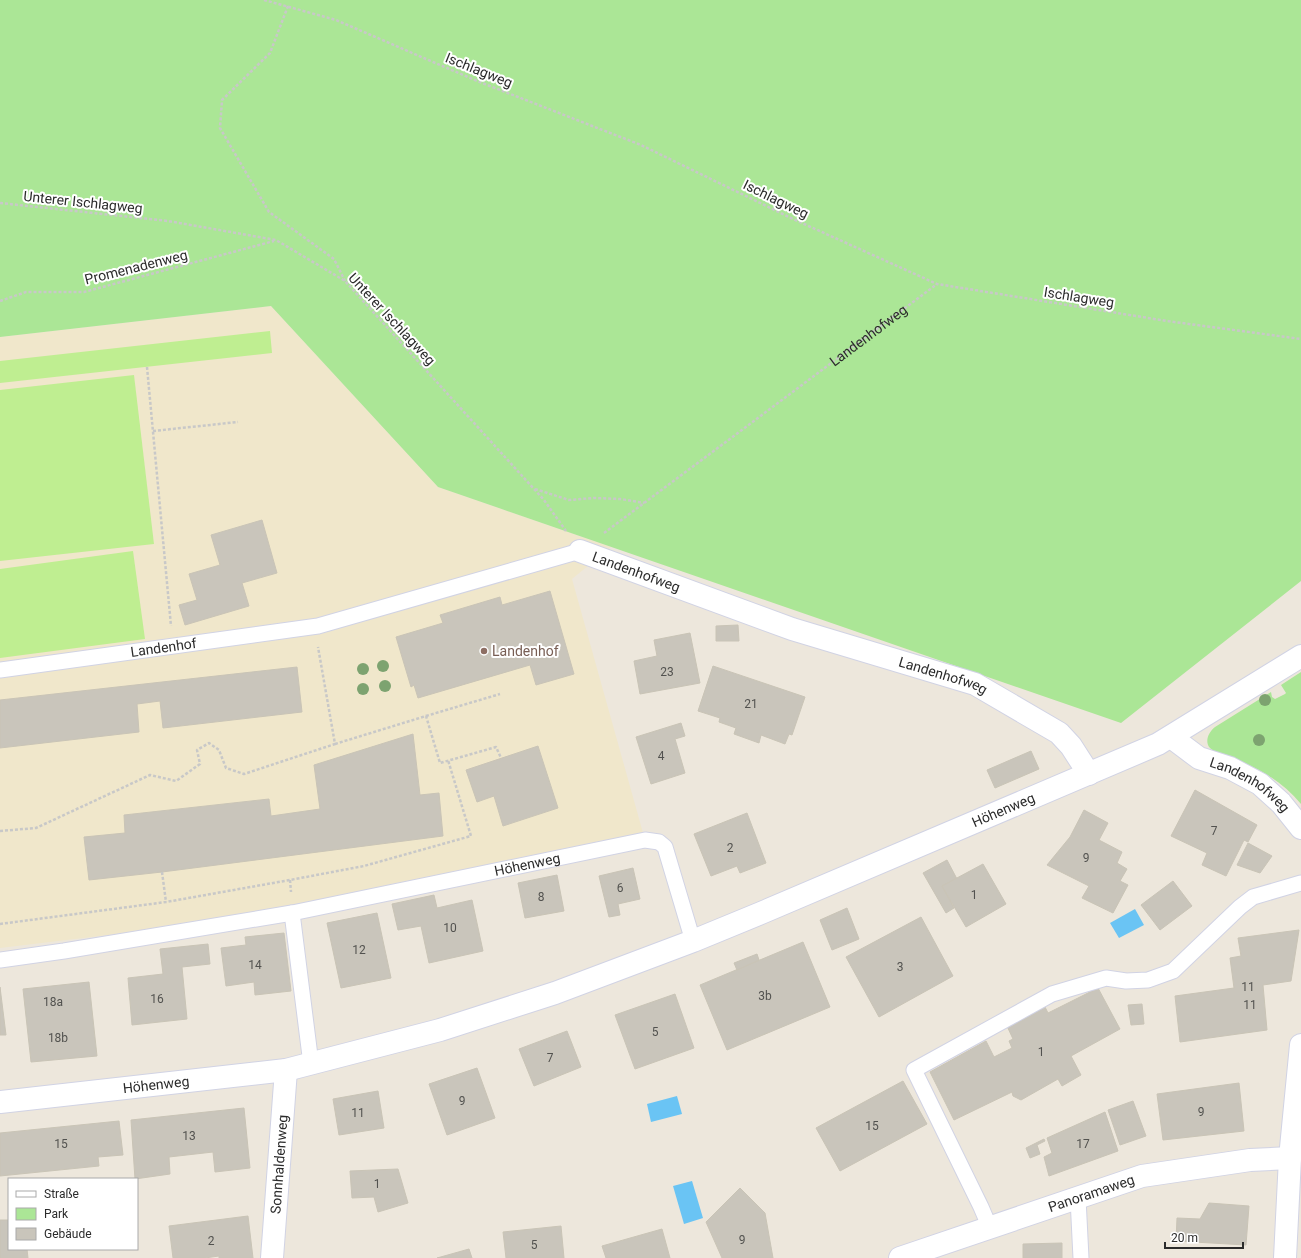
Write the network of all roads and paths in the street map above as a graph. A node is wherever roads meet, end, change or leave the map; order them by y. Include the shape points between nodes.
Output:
1 (264, 0) edge
2 (288, 6) junction
3 (0, 203) edge
4 (276, 240) junction
5 (345, 281) junction
6 (937, 284) junction
7 (0, 301) edge
8 (1301, 339) edge
9 (147, 367) dead end
10 (238, 422) dead end
11 (152, 431) junction
12 (534, 489) junction
13 (644, 503) junction
14 (580, 551) junction
15 (314, 626) junction
16 (173, 646) junction
17 (1301, 656) edge
18 (0, 670) edge
19 (500, 694) dead end
20 (426, 716) junction
21 (1171, 737) junction
22 (335, 744) junction
23 (501, 758) dead end
24 (448, 760) junction
25 (1089, 774) junction
26 (1301, 828) edge
27 (0, 831) edge
28 (162, 872) dead end
29 (1301, 883) edge
30 (166, 902) junction
31 (292, 913) junction
32 (0, 924) edge
33 (693, 941) junction
34 (0, 960) edge
35 (1300, 1055) edge
36 (311, 1064) junction
37 (286, 1070) junction
38 (0, 1102) edge
39 (1290, 1158) junction
40 (1078, 1198) junction
41 (990, 1228) junction
42 (272, 1258) edge
43 (900, 1258) edge
44 (1081, 1258) edge
45 (1285, 1258) edge

1 - 2 path, Ischlagweg
2 - 5 path via 270,53 222,100 220,128 269,212 334,259
2 - 6 path, Ischlagweg via 336,20 476,81 641,145 793,219
3 - 4 path, Unterer Ischlagweg via 168,221
4 - 5 path, Unterer Ischlagweg
4 - 7 path, Promenadenweg via 84,292 26,292
5 - 12 path, Unterer Ischlagweg
6 - 8 path, Ischlagweg via 1167,321
6 - 13 path, Landenhofweg
9 - 11 path
10 - 11 path
11 - 16 path
12 - 13 path via 569,500 621,499
12 - 14 path, Unterer Ischlagweg
13 - 14 path, Landenhofweg
14 - 15 lane, Landenhof
14 - 25 street, Landenhofweg via 792,629 976,684 1059,733 1071,746
15 - 16 lane, Landenhof
15 - 22 path
16 - 18 lane, Landenhof
17 - 21 street, Höhenweg
19 - 20 path
20 - 22 path
20 - 24 path via 440,763
21 - 25 street, Höhenweg
21 - 26 street, Landenhofweg via 1199,758 1230,768 1260,784 1281,803
22 - 27 path via 244,774 226,768 219,750 209,743 197,750 200,764 176,781 150,775 36,828
23 - 24 path via 496,747
24 - 30 path via 471,836 364,866
25 - 33 street, Höhenweg
28 - 30 path
29 - 41 lane via 1253,897 1240,906 1173,971 1148,980 1126,981 1106,978 1052,994 914,1070
30 - 32 path
31 - 33 lane, Höhenweg via 645,840 659,842 665,847
31 - 34 lane, Höhenweg
31 - 36 lane
33 - 36 street, Höhenweg via 555,993 455,1026
35 - 39 street
36 - 37 street, Höhenweg
37 - 38 street, Höhenweg
37 - 42 street, Sonnhaldenweg
39 - 40 street, Panoramaweg via 1250,1160 1142,1176
39 - 45 street
40 - 41 street, Panoramaweg
40 - 44 lane
41 - 43 street, Panoramaweg

